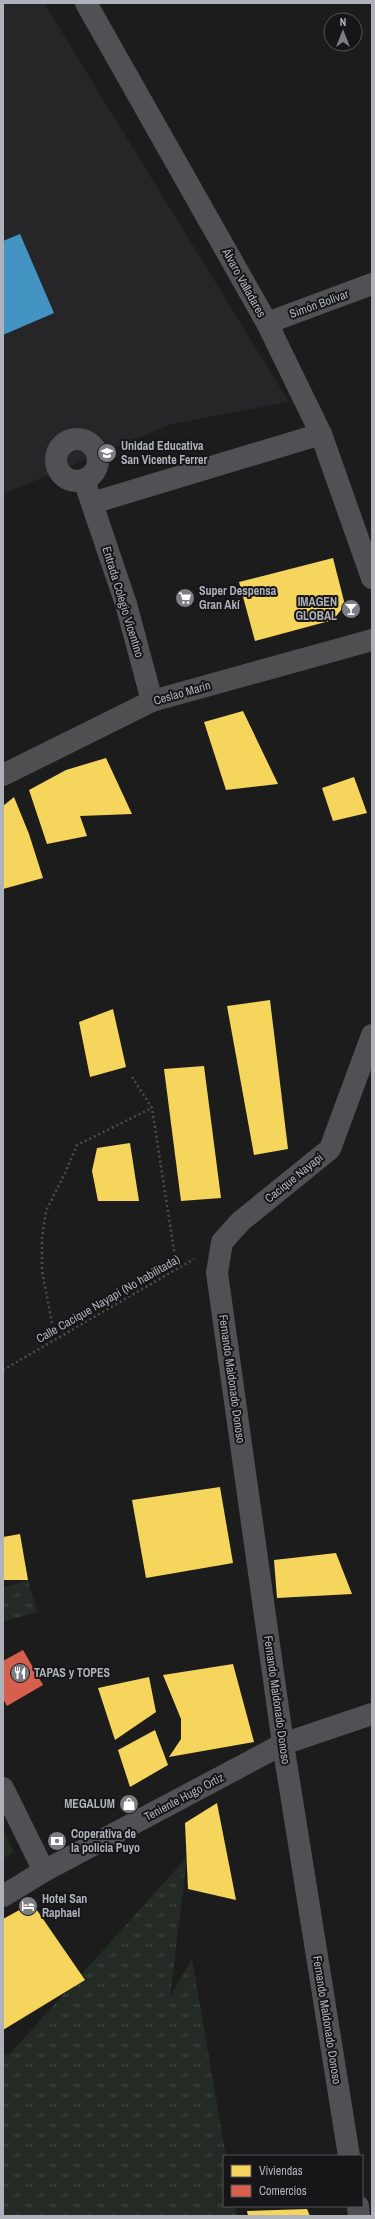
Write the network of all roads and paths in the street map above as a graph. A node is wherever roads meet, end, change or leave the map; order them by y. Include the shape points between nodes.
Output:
1 (86, 3) edge
2 (372, 284) edge
3 (267, 323) junction
4 (321, 434) junction
5 (84, 480) dead end
6 (92, 503) junction
7 (372, 578) edge
8 (372, 640) edge
9 (152, 701) junction
10 (3, 775) edge
11 (372, 1035) edge
12 (132, 1077) dead end
13 (152, 1108) junction
14 (222, 1242) junction
15 (175, 1257) dead end
16 (53, 1328) dead end
17 (3, 1370) edge
18 (372, 1714) edge
19 (283, 1744) junction
20 (3, 1788) edge
21 (44, 1871) junction
22 (3, 1896) edge
23 (350, 2155) edge

1 - 3 street, Álvaro Valladares
2 - 3 street, Simón Bolívar
3 - 4 street, Álvaro Valladares
4 - 6 street
4 - 7 street, Álvaro Valladares
5 - 6 street, Entrada Colegio Vicentino
6 - 9 street, Entrada Colegio Vicentino via 126,604
8 - 9 main road, Ceslao Marín
9 - 10 main road, Ceslao Marín
11 - 14 street, Cacique Nayapi via 330,1149 241,1220
12 - 13 path
13 - 15 path
13 - 16 path via 77,1145 46,1211 42,1238 42,1271
14 - 17 path, Calle Cacique Nayapi (No habilitada)
14 - 19 street, Fernando Maldonado Donoso via 217,1273
18 - 19 street, Teniente Hugo Ortiz
19 - 21 street, Teniente Hugo Ortiz
19 - 23 street, Fernando Maldonado Donoso
20 - 21 street
21 - 22 street, Teniente Hugo Ortiz

